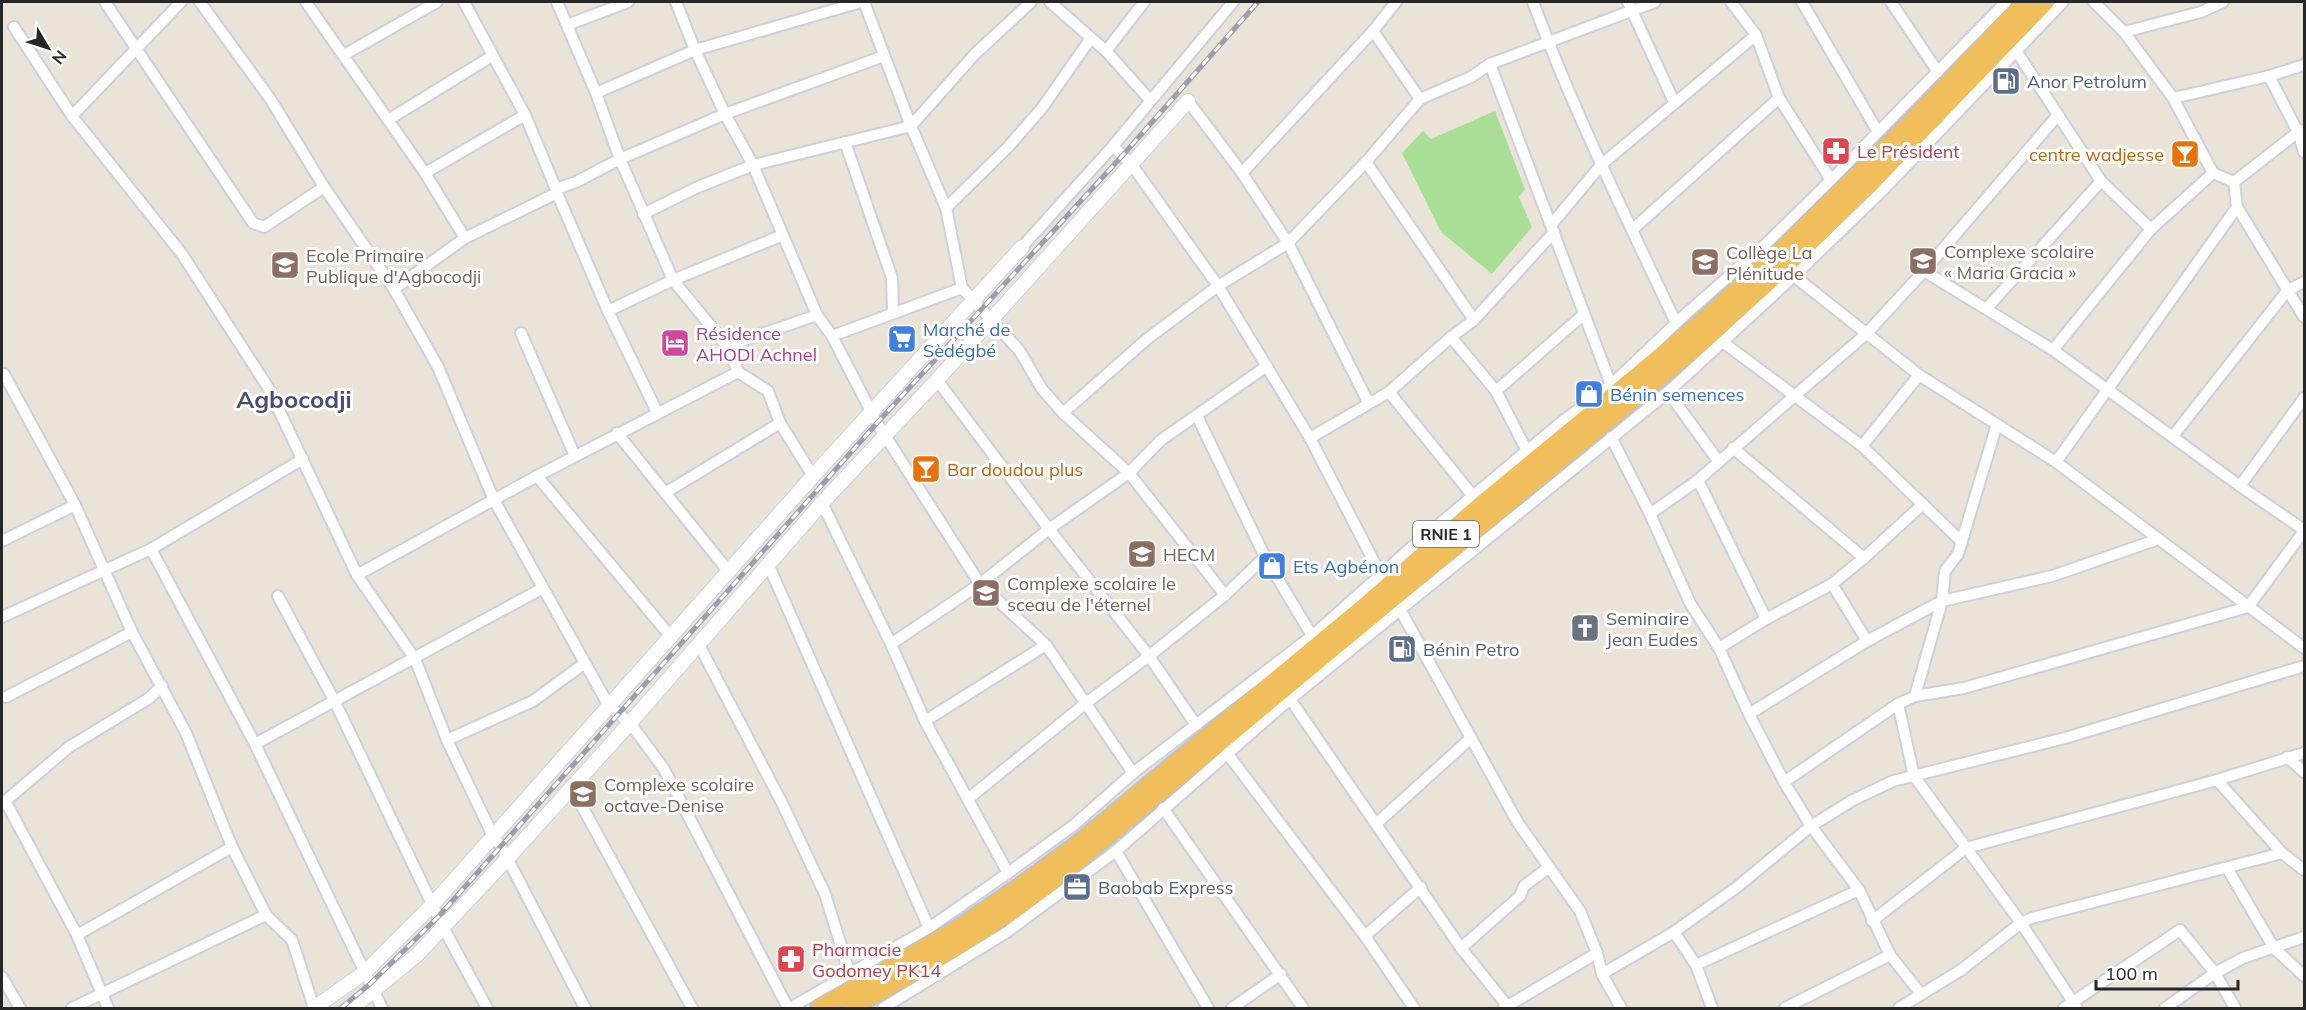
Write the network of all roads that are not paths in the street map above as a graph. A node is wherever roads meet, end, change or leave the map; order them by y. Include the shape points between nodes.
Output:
1 (105, 2) edge
2 (181, 2) edge
3 (200, 2) edge
4 (306, 2) edge
5 (437, 2) edge
6 (464, 2) edge
7 (557, 2) edge
8 (628, 2) edge
9 (676, 2) edge
10 (863, 2) edge
11 (1031, 2) edge
12 (1050, 2) edge
13 (1144, 2) edge
14 (1233, 2) edge
15 (1396, 2) edge
16 (1533, 2) edge
17 (1655, 2) edge
18 (1731, 2) edge
19 (1802, 2) edge
20 (1892, 2) edge
21 (2006, 2) edge
22 (2025, 2) edge
23 (2046, 2) edge
24 (2063, 2) edge
25 (2094, 2) edge
26 (2223, 2) edge
27 (1630, 6) edge
28 (567, 25) junction
29 (14, 27) dead end
30 (1373, 31) junction
31 (2124, 33) junction
32 (1756, 35) junction
33 (1091, 39) junction
34 (1548, 41) junction
35 (136, 49) junction
36 (694, 50) junction
37 (1106, 51) junction
38 (2018, 52) junction
39 (345, 56) junction
40 (492, 56) junction
41 (884, 56) junction
42 (1490, 64) junction
43 (2304, 65) edge
44 (1938, 72) junction
45 (2269, 76) junction
46 (596, 93) junction
47 (1779, 98) junction
48 (2173, 98) junction
49 (1420, 99) junction
50 (1150, 100) junction
51 (1188, 101) joint
52 (1674, 102) junction
53 (725, 114) junction
54 (525, 115) junction
55 (2058, 115) junction
56 (72, 116) junction
57 (388, 120) junction
58 (911, 126) junction
59 (2301, 131) edge
60 (1878, 132) junction
61 (845, 142) junction
62 (1113, 146) junction
63 (2304, 152) edge
64 (620, 159) junction
65 (1366, 162) junction
66 (753, 165) junction
67 (1132, 165) junction
68 (1601, 165) junction
69 (425, 173) junction
70 (1242, 173) junction
71 (2213, 173) junction
72 (1832, 180) junction
73 (2101, 181) junction
74 (2234, 182) junction
75 (324, 187) junction
76 (556, 191) junction
77 (2237, 207) junction
78 (946, 208) junction
79 (643, 214) junction
80 (1552, 229) junction
81 (2151, 229) junction
82 (1632, 230) junction
83 (783, 235) junction
84 (465, 238) junction
85 (1288, 243) junction
86 (1022, 247) joint
87 (1924, 271) junction
88 (1794, 276) junction
89 (673, 280) junction
90 (2304, 282) edge
91 (1218, 286) junction
92 (962, 288) junction
93 (394, 289) junction
94 (2287, 291) junction
95 (974, 300) junction
96 (1988, 309) junction
97 (608, 311) junction
98 (893, 311) junction
99 (1584, 314) junction
100 (817, 315) junction
101 (2304, 317) edge
102 (991, 320) junction
103 (1474, 320) junction
104 (1676, 323) junction
105 (522, 333) dead end
106 (1866, 334) junction
107 (832, 336) junction
108 (1451, 337) junction
109 (1724, 343) junction
110 (727, 346) junction
111 (2053, 350) junction
112 (1267, 366) junction
113 (738, 372) junction
114 (4, 374) dead end
115 (1919, 375) junction
116 (937, 380) junction
117 (1611, 385) junction
118 (2106, 390) junction
119 (1496, 391) junction
120 (1389, 392) junction
121 (1668, 392) junction
122 (1795, 397) junction
123 (2304, 398) edge
124 (1368, 402) junction
125 (657, 412) junction
126 (871, 412) junction
127 (1063, 413) junction
128 (1197, 416) junction
129 (780, 423) junction
130 (1997, 424) junction
131 (617, 434) junction
132 (886, 436) junction
133 (2173, 436) junction
134 (1611, 437) junction
135 (1310, 438) junction
136 (1862, 446) junction
137 (1733, 448) junction
138 (1527, 451) junction
139 (574, 456) junction
140 (303, 459) junction
141 (1719, 462) junction
142 (2056, 462) junction
143 (1129, 473) junction
144 (537, 476) junction
145 (813, 476) junction
146 (1698, 480) junction
147 (2240, 486) junction
148 (665, 493) junction
149 (1473, 496) junction
150 (494, 500) junction
151 (822, 503) junction
152 (1923, 504) junction
153 (75, 505) junction
154 (1650, 514) junction
155 (1049, 529) junction
156 (2304, 530) edge
157 (2159, 539) junction
158 (2, 541) edge
159 (1962, 542) junction
160 (151, 549) junction
161 (1265, 557) junction
162 (1864, 558) junction
163 (768, 564) junction
164 (104, 570) junction
165 (729, 572) junction
166 (357, 575) junction
167 (980, 584) junction
168 (1832, 584) junction
169 (543, 588) junction
170 (1390, 592) junction
171 (1225, 595) junction
172 (278, 596) dead end
173 (1942, 601) junction
174 (2248, 607) junction
175 (2, 616) edge
176 (1766, 619) junction
177 (132, 632) junction
178 (1312, 636) junction
179 (671, 637) junction
180 (1867, 641) junction
181 (698, 644) junction
182 (891, 644) junction
183 (1046, 645) junction
184 (1719, 648) junction
185 (2304, 648) edge
186 (1149, 656) junction
187 (415, 659) junction
188 (585, 663) junction
189 (2304, 666) edge
190 (162, 686) junction
191 (1915, 696) junction
192 (6, 698) dead end
193 (1290, 699) junction
194 (335, 702) junction
195 (1086, 703) junction
196 (1898, 704) junction
197 (609, 706) junction
198 (1749, 714) junction
199 (925, 721) junction
200 (630, 723) junction
201 (1196, 725) junction
202 (1471, 738) junction
203 (447, 740) junction
204 (255, 744) junction
205 (1227, 753) junction
206 (2304, 753) edge
207 (2287, 758) junction
208 (2304, 772) edge
209 (1133, 773) junction
210 (1914, 776) junction
211 (2217, 780) junction
212 (1784, 782) junction
213 (571, 786) junction
214 (968, 799) junction
215 (4, 804) edge
216 (1163, 808) junction
217 (2, 818) edge
218 (1376, 824) junction
219 (1811, 826) junction
220 (493, 836) junction
221 (232, 847) junction
222 (1966, 848) junction
223 (1116, 851) junction
224 (2282, 853) junction
225 (508, 858) junction
226 (1548, 868) junction
227 (2227, 868) junction
228 (2304, 870) edge
229 (1008, 873) junction
230 (1421, 886) junction
231 (1859, 890) junction
232 (433, 904) junction
233 (267, 915) junction
234 (1872, 921) junction
235 (2021, 923) junction
236 (443, 927) junction
237 (929, 928) junction
238 (1674, 932) junction
239 (77, 935) junction
240 (1365, 936) junction
241 (2304, 937) edge
242 (1461, 948) junction
243 (2274, 948) junction
244 (1597, 953) junction
245 (1890, 955) junction
246 (1696, 965) junction
247 (365, 972) junction
248 (2215, 973) junction
249 (1281, 974) junction
250 (1602, 974) junction
251 (850, 975) junction
252 (2304, 976) edge
253 (2, 977) edge
254 (373, 992) junction
255 (103, 993) junction
256 (1921, 994) junction
257 (1507, 1007) edge
258 (2072, 1007) edge
259 (20, 1008) edge
260 (72, 1008) edge
261 (108, 1008) edge
262 (314, 1008) edge
263 (352, 1008) edge
264 (382, 1008) edge
265 (487, 1008) edge
266 (585, 1008) edge
267 (692, 1008) edge
268 (789, 1008) edge
269 (819, 1008) edge
270 (850, 1008) edge
271 (883, 1008) edge
272 (1208, 1008) edge
273 (1232, 1008) edge
274 (1303, 1008) edge
275 (1414, 1008) edge
276 (1621, 1008) edge
277 (1712, 1008) edge
278 (1785, 1008) edge
279 (1899, 1008) edge
280 (2165, 1008) edge
281 (2235, 1008) edge

1 - 35 street
2 - 35 street
3 - 75 street via 271,100
4 - 39 street
5 - 39 street
6 - 40 street
7 - 28 street
8 - 28 street
9 - 36 street
10 - 36 street
10 - 41 street
11 - 58 street via 975,54
12 - 33 street
13 - 37 street
14 - 50 street
15 - 30 street
16 - 34 street
17 - 27 street
18 - 32 street
19 - 60 street
20 - 44 street
21 - 44 street
22 - 170 highway, RNIE 1 via 1777,254 1698,325 1479,506
23 - 170 highway, RNIE 1 via 1786,266 1648,388
24 - 38 street
25 - 31 street
26 - 31 street
27 - 34 street
27 - 52 street
28 - 46 street
29 - 56 street
30 - 49 street
30 - 70 street
31 - 48 street
32 - 47 street
32 - 52 street
33 - 37 street
33 - 78 street via 1042,108
34 - 42 street
34 - 68 street
35 - 56 street
35 - 75 street via 253,223 264,228
36 - 46 street
36 - 53 street
37 - 50 street
38 - 55 street
38 - 88 street
39 - 57 street
40 - 54 street
40 - 57 street
41 - 53 street
41 - 58 street
42 - 49 street via 1471,77
42 - 80 street
43 - 45 street
44 - 60 street
45 - 48 street
45 - 59 street
46 - 64 street
47 - 72 street
47 - 82 street
48 - 71 street
49 - 65 street
50 - 62 street
51 - 67 main road
51 - 70 street
52 - 68 street
53 - 64 street
53 - 66 street
54 - 69 street
54 - 76 street
55 - 73 street
55 - 87 street
56 - 140 street via 182,254 220,310 269,389
57 - 69 street
58 - 61 street
58 - 78 street
59 - 63 street
59 - 74 street
60 - 72 street
61 - 66 street
61 - 98 street via 892,278
62 - 67 street
62 - 86 street
64 - 76 street
64 - 79 street
65 - 85 street
65 - 103 street
66 - 79 street
66 - 83 street
67 - 91 street
67 - 102 main road
68 - 80 street
68 - 82 street
69 - 84 street
70 - 85 street
71 - 74 street
71 - 81 street
72 - 104 street
73 - 81 street
73 - 96 street
74 - 77 street
75 - 93 street
76 - 84 street
76 - 97 street
77 - 94 street
77 - 118 street
78 - 92 street
79 - 89 street
80 - 99 street
80 - 103 street
81 - 111 street
82 - 104 street
83 - 89 street
83 - 100 street
84 - 93 street
85 - 91 street
85 - 124 street
86 - 95 main road
87 - 96 street
87 - 106 street
88 - 106 street
88 - 109 street
89 - 97 street
89 - 110 street
90 - 94 street
91 - 112 street
91 - 127 street via 1147,339
92 - 95 street
92 - 98 street
93 - 150 street via 438,367
94 - 101 street
94 - 133 street
95 - 102 street
95 - 126 main road
96 - 111 street
97 - 125 street
98 - 107 street
99 - 117 street
99 - 119 street
100 - 107 street
100 - 110 street
102 - 116 main road
102 - 127 street via 1019,350 1042,389
103 - 108 street
104 - 117 street
105 - 139 street
106 - 115 street
106 - 122 street
107 - 126 street
108 - 119 street
108 - 120 street
109 - 121 street
109 - 122 street
110 - 113 street
111 - 118 street
112 - 128 street
112 - 135 street
113 - 125 street
113 - 129 street via 768,391
114 - 153 street
115 - 130 street
115 - 136 street
116 - 132 main road
116 - 155 street
117 - 138 street
118 - 133 street
118 - 142 street
119 - 138 street
120 - 124 street
120 - 149 street
121 - 134 street
121 - 141 street
122 - 136 street
122 - 137 street
123 - 147 street
124 - 135 street
125 - 131 street
126 - 132 street
126 - 145 main road
127 - 143 street
128 - 143 street via 1161,440
128 - 161 street
129 - 145 street
129 - 148 street
130 - 142 street
130 - 159 street
131 - 139 street
131 - 148 street
132 - 151 main road
132 - 167 street
133 - 147 street
134 - 154 street
134 - 170 street
135 - 170 street
136 - 152 street
137 - 141 street
137 - 162 street
138 - 149 street
139 - 144 street
140 - 160 street
140 - 166 street
141 - 146 street
142 - 157 street
143 - 155 street
143 - 171 street
144 - 150 street
144 - 179 street
145 - 165 main road
146 - 154 street
146 - 176 street
147 - 156 street
148 - 165 street
149 - 170 street
150 - 166 street
150 - 169 street
151 - 163 main road
151 - 182 street
152 - 159 street
152 - 162 street
153 - 158 street
153 - 164 street
154 - 184 street via 1690,603
155 - 167 street
155 - 186 street
156 - 174 street
157 - 173 street via 2052,576
157 - 174 street
159 - 173 street via 1945,571
160 - 164 street
160 - 204 street
161 - 171 street
161 - 178 street
162 - 168 street
163 - 181 main road
163 - 237 street
164 - 175 street
164 - 177 street
165 - 179 main road
166 - 187 street
167 - 182 street
167 - 183 street
168 - 176 street
168 - 180 street
169 - 187 street
169 - 188 street
170 - 178 street
170 - 193 street
170 - 202 street
170 - 269 highway, RNIE 1 via 1019,888 957,929
170 - 270 highway, RNIE 1 via 1105,839 1028,900 954,949
171 - 186 street
172 - 194 street
173 - 180 street
173 - 191 street
174 - 185 street
174 - 191 street via 1964,688
176 - 184 street
177 - 190 street
177 - 192 street
178 - 201 street
179 - 197 main road
180 - 198 street
181 - 200 main road
181 - 251 street via 782,802 825,894
182 - 199 street
183 - 195 street
183 - 199 street
184 - 198 street
186 - 195 street
186 - 201 street
187 - 194 street
187 - 203 street
188 - 197 street
188 - 203 street via 533,701
189 - 210 street via 2065,738
190 - 215 street via 148,699 69,747
190 - 221 street via 186,733
191 - 196 street
193 - 205 street
193 - 218 street
194 - 204 street
194 - 232 street
195 - 209 street
195 - 214 street
196 - 210 street
196 - 212 street
197 - 200 street
197 - 220 main road
198 - 212 street
199 - 214 street
200 - 213 main road
200 - 268 street via 675,788
201 - 209 street
202 - 218 street
202 - 226 street
203 - 220 street
204 - 247 street
205 - 216 street
205 - 240 street
206 - 207 street
207 - 208 street
207 - 211 street
209 - 229 street via 1074,825
210 - 219 street via 1872,790
210 - 222 street
211 - 222 street
211 - 224 street
212 - 219 street
213 - 225 main road
213 - 267 street
214 - 229 street
215 - 217 street
215 - 239 street
216 - 223 street
216 - 249 street
218 - 230 street
219 - 231 street
219 - 238 street
220 - 225 street
220 - 232 main road
221 - 233 street
221 - 239 street
222 - 234 street
222 - 235 street
223 - 271 street via 1007,932
223 - 272 street
224 - 227 street
224 - 228 street
225 - 236 main road
225 - 266 street
226 - 242 street
226 - 244 street via 1580,911
227 - 235 street via 2056,910
227 - 243 street
229 - 237 street
230 - 240 street
230 - 242 street
231 - 234 street
231 - 246 street
232 - 236 street
232 - 247 main road
233 - 255 street
233 - 262 street via 292,940
234 - 245 street
235 - 256 street via 1961,970
235 - 258 street
236 - 254 main road
236 - 265 street
237 - 251 street
238 - 246 street
238 - 250 street
239 - 255 street
240 - 275 street
241 - 243 street
242 - 257 street
243 - 248 street
243 - 252 street
244 - 250 street
244 - 257 street
245 - 256 street
245 - 278 street
246 - 277 street
247 - 254 street
247 - 262 main road
248 - 258 street via 2178,930
248 - 280 street
248 - 281 street
249 - 273 street
249 - 274 street
250 - 276 street
251 - 268 street
253 - 259 street
254 - 263 main road
254 - 264 street
255 - 260 street
255 - 261 street
256 - 279 street

